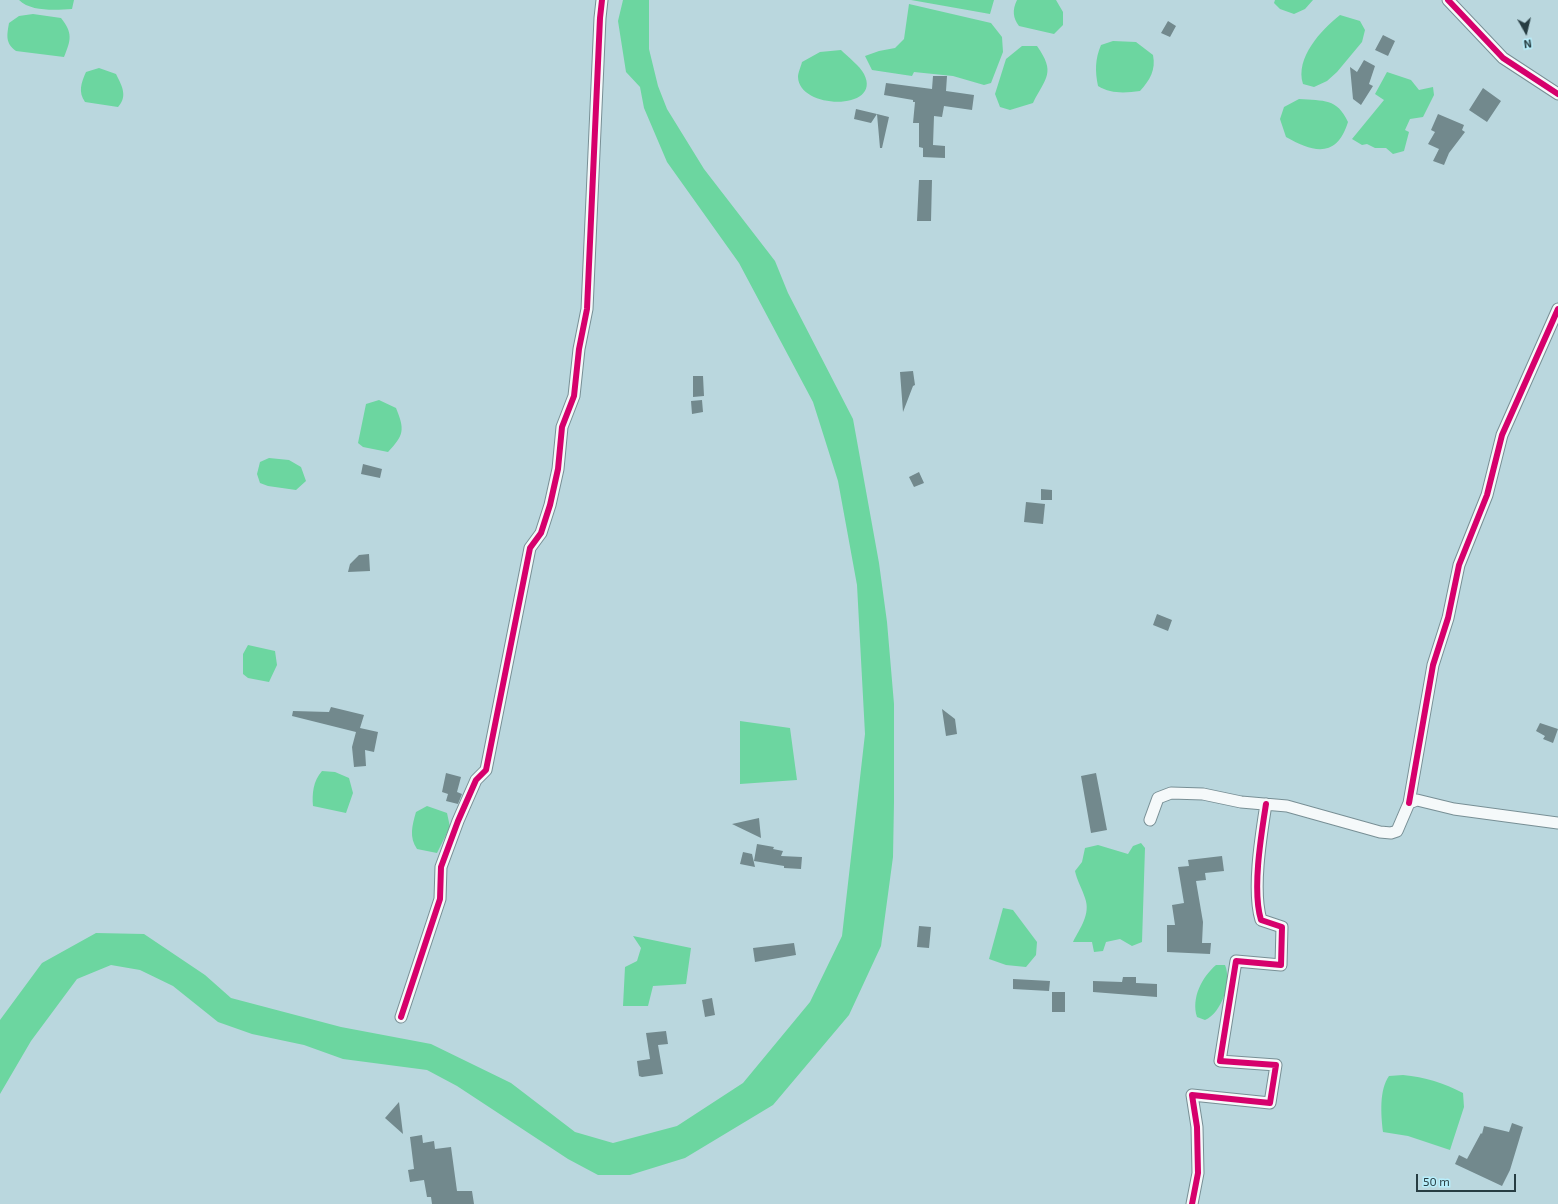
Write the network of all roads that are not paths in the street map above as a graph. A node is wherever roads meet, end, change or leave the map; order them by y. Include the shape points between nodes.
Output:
1 (602, 0) edge
2 (1448, 0) edge
3 (1558, 94) edge
4 (1558, 309) edge
5 (1266, 804) junction
6 (1409, 804) junction
7 (1150, 820) dead end
8 (1558, 824) edge
9 (401, 1017) dead end
10 (1192, 1204) edge

1 - 9 street via 587,309 579,349 574,396 562,427 558,469 550,505 541,533 530,548 486,770 476,780 440,867 440,899
2 - 3 street via 1503,58
4 - 6 street via 1502,435 1487,495 1459,565 1448,618 1432,665
5 - 6 street via 1287,806 1391,834 1397,831
5 - 7 street via 1203,794 1170,793 1158,798
5 - 10 street via 1260,845 1258,909 1262,920 1282,927 1281,965 1236,961 1220,1061 1276,1065 1270,1103 1192,1095 1197,1127 1198,1173
6 - 8 street via 1417,800 1454,809

